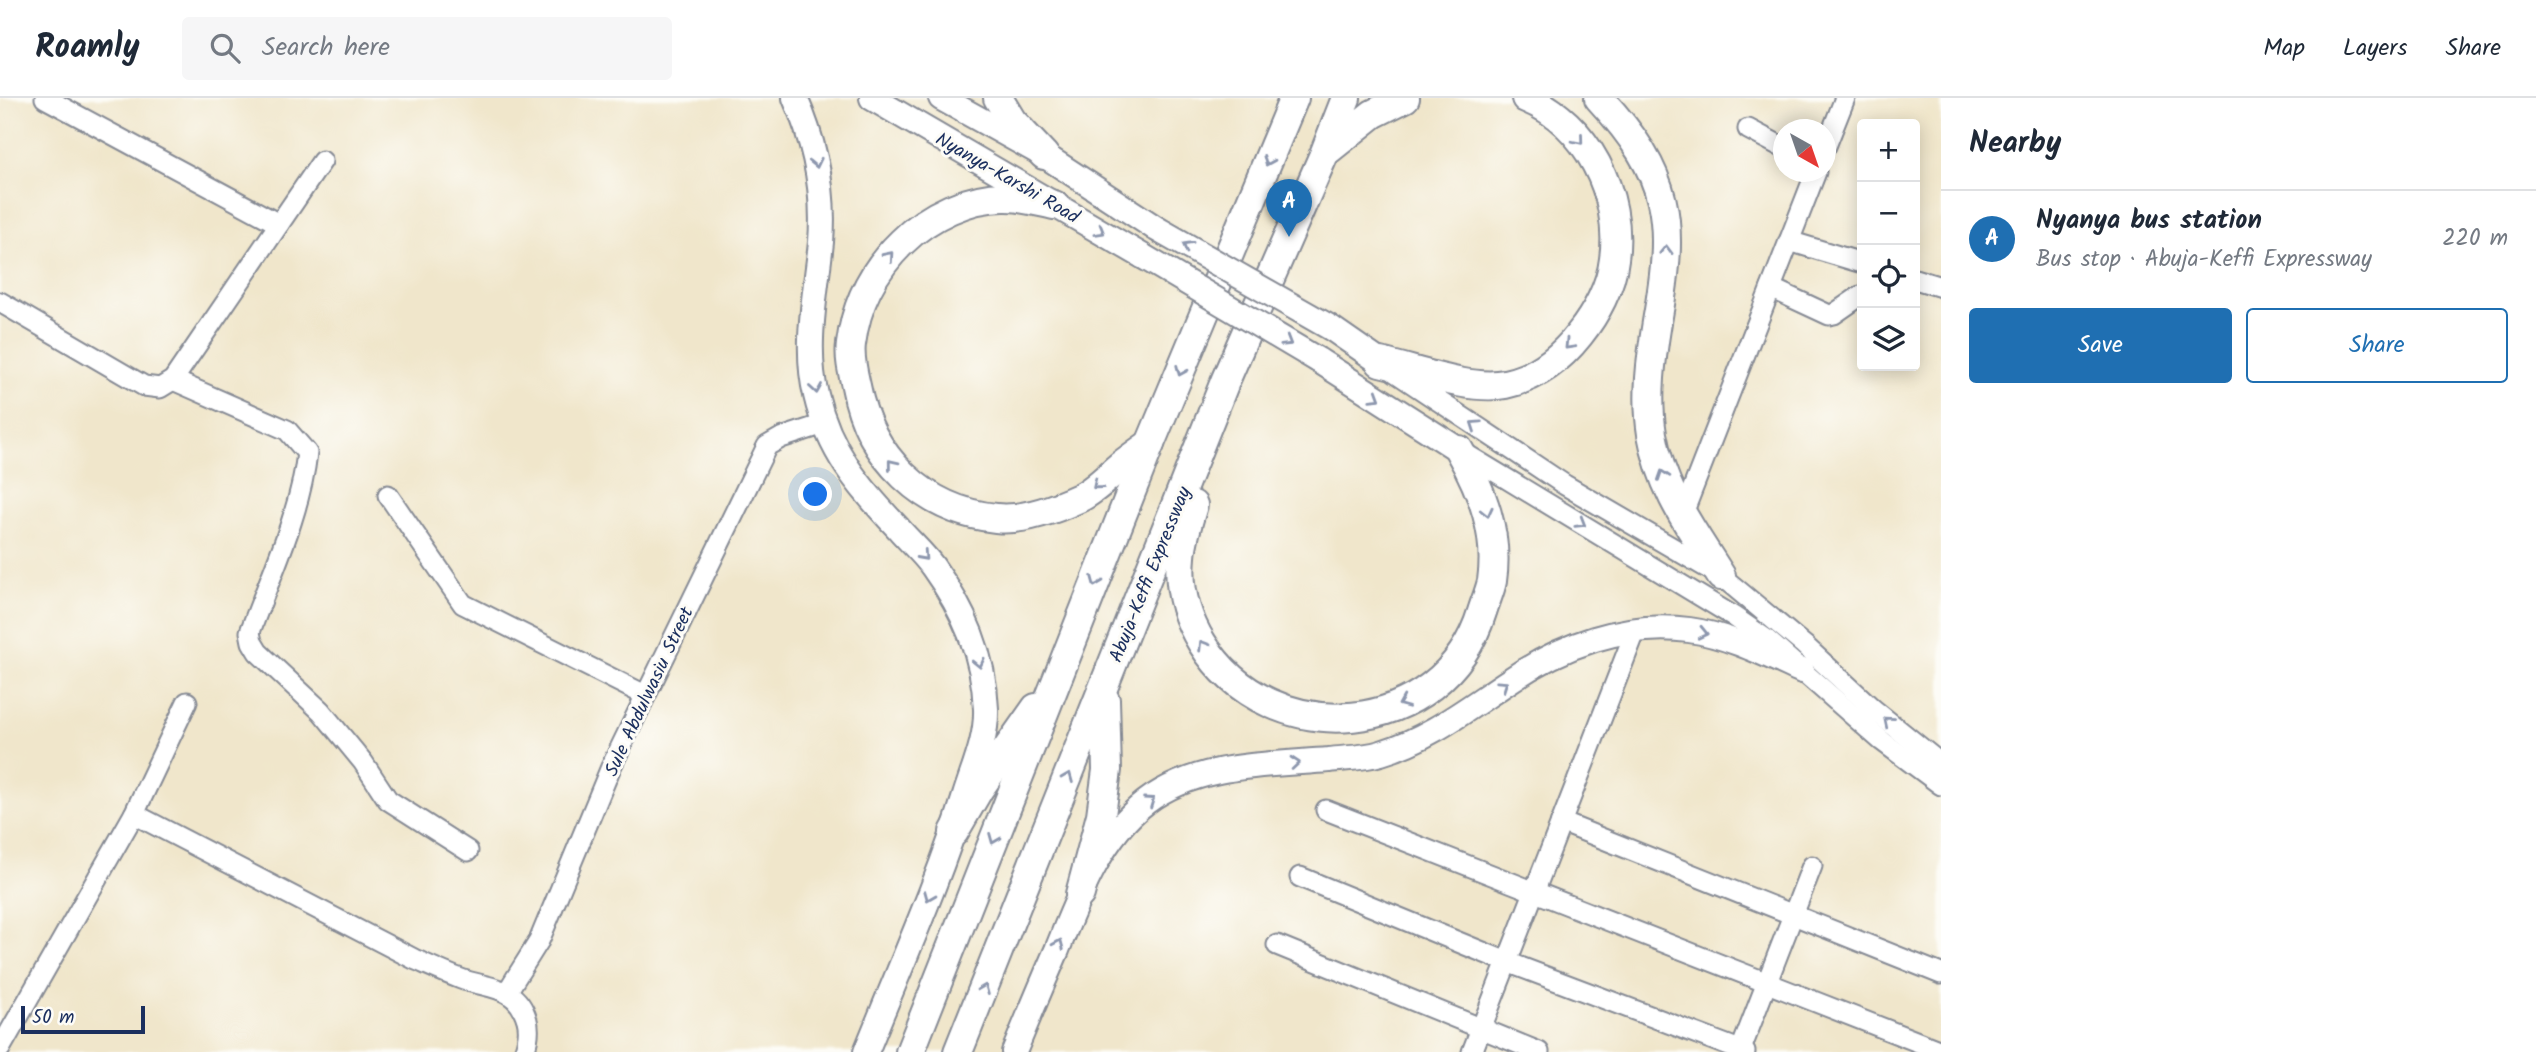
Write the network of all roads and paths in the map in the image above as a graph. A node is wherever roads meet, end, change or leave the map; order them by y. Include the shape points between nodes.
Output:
1 (45, 98) edge
2 (795, 98) edge
3 (872, 98) edge
4 (941, 98) edge
5 (998, 98) edge
6 (1294, 98) edge
7 (1346, 98) edge
8 (1405, 98) edge
9 (1526, 98) edge
10 (1599, 98) edge
11 (1844, 98) edge
12 (1836, 119) edge
13 (1748, 129) dead end
14 (1773, 143) edge
15 (1325, 152) junction
16 (1044, 155) junction
17 (322, 161) dead end
18 (1812, 182) edge
19 (1054, 205) junction
20 (279, 224) junction
21 (1788, 241) junction
22 (1857, 262) edge
23 (1920, 281) edge
24 (1941, 287) edge
25 (1771, 288) junction
26 (1857, 298) edge
27 (0, 302) edge
28 (1380, 362) junction
29 (1226, 379) junction
30 (173, 380) junction
31 (824, 424) junction
32 (1150, 444) junction
33 (1459, 450) junction
34 (388, 495) dead end
35 (1682, 516) junction
36 (1721, 576) junction
37 (1635, 632) junction
38 (1802, 671) junction
39 (1057, 681) junction
40 (1104, 686) junction
41 (645, 695) junction
42 (187, 702) dead end
43 (1941, 764) edge
44 (1941, 785) edge
45 (1326, 810) dead end
46 (134, 814) junction
47 (1561, 822) junction
48 (954, 832) junction
49 (468, 851) dead end
50 (1812, 866) dead end
51 (1300, 877) dead end
52 (1534, 891) junction
53 (1080, 894) junction
54 (1792, 916) junction
55 (1278, 945) dead end
56 (1507, 962) junction
57 (1941, 974) edge
58 (1767, 984) junction
59 (507, 992) junction
60 (1480, 1030) junction
61 (0, 1049) edge
62 (1742, 1051) edge
63 (1941, 1051) edge
64 (524, 1052) edge
65 (866, 1052) edge
66 (910, 1052) edge
67 (958, 1052) edge
68 (1014, 1052) edge
69 (1472, 1052) edge
70 (1539, 1052) edge

1 - 20 street
2 -> 31 main road via 817,164 821,197 812,349 814,388
3 - 19 main road, Nyanya-Karshi Road
4 - 16 main road, Nyanya-Karshi Road
5 - 16 highway via 1012,121
6 -> 32 highway
7 - 15 highway, Abuja-Keffi Expressway
8 - 15 highway via 1373,114
9 -> 28 highway via 1556,114 1583,144 1606,181 1616,230 1614,261 1591,321 1542,370 1503,384 1462,383
35 -> 10 highway via 1660,467 1649,398 1666,264 1662,200 1639,145
11 - 12 street
13 - 14 street
15 - 29 highway, Abuja-Keffi Expressway
28 -> 16 main road, Nyanya-Karshi Road, bridge via 1331,328 1157,229
17 - 20 street
18 - 21 street
32 -> 19 highway via 1079,498 1028,515 998,518 970,513 916,488 895,469 867,425 851,346 856,316 886,258 912,232 978,200 1008,197
19 -> 33 main road, Nyanya-Karshi Road, bridge via 1318,360
20 - 30 street
21 - 22 street
21 - 25 street
23 - 24 street
25 - 26 street via 1829,315
25 - 35 street
27 - 30 street via 144,386 160,387
36 -> 28 street via 1565,485
33 -> 29 highway via 1481,491 1492,537 1492,582 1463,654 1447,675 1422,694 1369,715 1339,719 1285,710 1223,671 1196,633 1183,597 1185,530 1213,441
29 - 40 highway, Abuja-Keffi Expressway
30 - 49 street via 287,430 307,453 296,508 250,632 252,642 321,711 388,800
31 - 41 street, Sule Abdulwasiu Street via 767,446
31 -> 48 main road via 838,456 867,495 931,564 956,600 972,635 986,711 980,752
32 -> 39 highway
33 -> 38 street via 1733,616
34 - 41 street via 463,604
35 - 36 highway
43 -> 36 street
37 -> 38 main road via 1689,630 1716,636
37 - 47 street
53 -> 37 main road via 1123,824 1146,802 1179,783 1227,768 1378,754 1430,734 1554,654 1608,635
38 - 44 street
39 - 48 highway via 1007,747
39 -> 66 highway
40 - 53 highway via 1107,770 1101,815
67 -> 40 highway, Abuja-Keffi Expressway
41 - 59 street, Sule Abdulwasiu Street via 539,941
42 - 46 street
45 - 52 street
46 - 59 street via 414,959
46 - 61 street
47 - 52 street
47 - 54 street
48 -> 65 main road
50 - 54 street
51 - 56 street
52 - 56 street
52 - 58 street
68 -> 53 main road
54 - 57 street
54 - 58 street
55 - 60 street
56 - 60 street
56 - 62 street
58 - 62 street
58 - 63 street
59 - 64 street via 523,1004 526,1014
60 - 69 street
60 - 70 street

